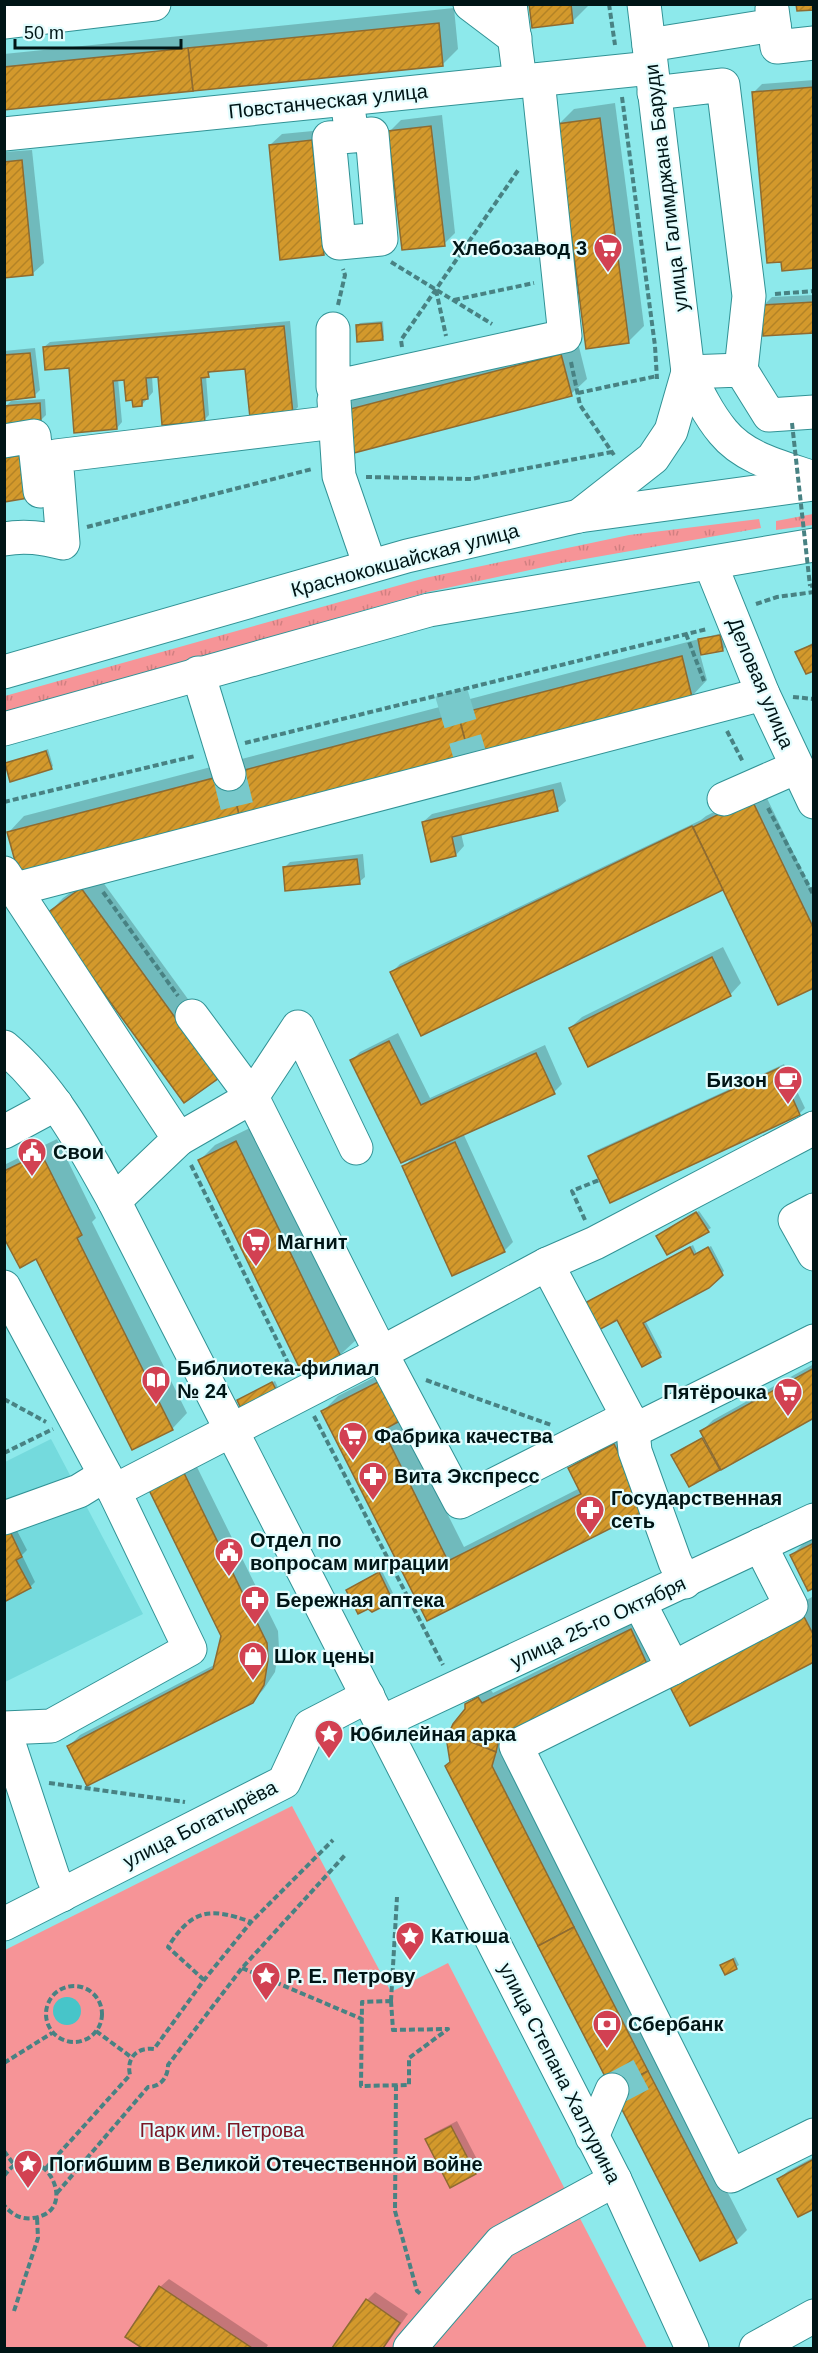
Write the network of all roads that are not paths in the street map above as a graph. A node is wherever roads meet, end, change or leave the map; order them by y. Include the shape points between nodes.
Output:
1 (154, 4) edge
2 (470, 4) edge
3 (510, 4) edge
4 (644, 4) edge
5 (773, 15) edge
6 (4, 22) edge
7 (515, 38) junction
8 (813, 43) edge
9 (651, 69) junction
10 (529, 81) junction
11 (347, 99) junction
12 (4, 134) edge
13 (352, 136) junction
14 (333, 329) road end
15 (741, 370) junction
16 (672, 374) junction
17 (333, 387) junction
18 (803, 418) edge
19 (335, 422) junction
20 (4, 441) edge
21 (813, 478) edge
22 (813, 484) edge
23 (579, 516) junction
24 (43, 538) junction
25 (4, 539) edge
26 (813, 545) edge
27 (710, 563) junction
28 (370, 566) junction
29 (4, 672) edge
30 (198, 673) junction
31 (763, 693) junction
32 (4, 729) edge
33 (225, 761) tunnel mouth
34 (797, 767) junction
35 (724, 799) dead end
36 (813, 802) edge
37 (10, 881) edge
38 (192, 1016) road end
39 (4, 1047) edge
40 (252, 1097) junction
41 (56, 1104) junction
42 (813, 1128) edge
43 (4, 1132) edge
44 (178, 1139) junction
45 (356, 1148) dead end
46 (114, 1201) junction
47 (813, 1210) edge
48 (813, 1254) edge
49 (547, 1264) junction
50 (4, 1287) edge
51 (813, 1341) edge
52 (385, 1360) junction
53 (630, 1424) junction
54 (232, 1430) junction
55 (110, 1483) junction
56 (4, 1518) edge
57 (813, 1520) edge
58 (760, 1545) junction
59 (685, 1582) junction
60 (802, 1601) edge
61 (639, 1602) junction
62 (673, 1668) junction
63 (375, 1709) junction
64 (4, 1728) edge
65 (62, 1895) junction
66 (4, 1924) edge
67 (648, 2071) tunnel mouth
68 (691, 2079) junction
69 (612, 2090) tunnel mouth
70 (813, 2135) edge
71 (592, 2137) junction
72 (615, 2180) junction
73 (813, 2316) edge
74 (410, 2349) edge
75 (692, 2349) edge
76 (756, 2349) edge

1 - 6 street
2 - 7 street
3 - 7 street
4 - 9 street, улица Галимджана Баруди
5 - 8 street via 777,47
5 - 9 street
7 - 10 street
9 - 10 street, Повстанческая улица
9 - 15 street via 723,86 749,296
9 - 16 street, улица Галимджана Баруди
10 - 11 street, Повстанческая улица
10 - 17 street via 544,134 565,336
11 - 12 street, Повстанческая улица
11 - 13 street
13 - 13 street via 329,138 339,243 381,239 372,134
14 - 17 street
15 - 16 street
15 - 18 street via 769,415
16 - 21 street, улица Галимджана Баруди via 741,448 762,461
16 - 23 street, улица Галимджана Баруди via 671,432 653,458
17 - 19 street
19 - 24 street via 56,456 63,543
19 - 28 street via 339,476
20 - 24 street via 34,436
22 - 23 street, Краснококшайская улица
23 - 28 street, Краснококшайская улица
24 - 25 street
26 - 27 street
27 - 30 street via 429,610
27 - 31 street, Деловая улица via 723,620
28 - 29 street, Краснококшайская улица
30 - 32 street
30 - 33 street
31 - 34 street, Деловая улица
31 - 37 street via 256,828 95,880
34 - 35 street
34 - 36 street, Деловая улица
37 - 44 street
38 - 40 street
39 - 41 street, улица Степана Халтурина
40 - 44 street
40 - 45 street via 298,1027
40 - 52 street
41 - 43 street
41 - 46 street, улица Степана Халтурина
42 - 49 street via 595,1243
44 - 46 street
46 - 54 street, улица Степана Халтурина
47 - 48 street via 795,1220
49 - 52 street
49 - 53 street
50 - 55 street
51 - 53 street
52 - 53 street via 460,1502 588,1438
52 - 54 street
53 - 59 street via 635,1451
54 - 55 street
54 - 63 street, улица Степана Халтурина
55 - 56 street
55 - 64 street via 190,1649 51,1726
57 - 58 street, улица 25-го Октября
58 - 59 street, улица 25-го Октября
58 - 60 street
59 - 61 street, улица 25-го Октября
60 - 62 street
61 - 62 street
61 - 63 street, улица 25-го Октября
62 - 68 street via 516,1746
63 - 65 street, улица Богатырёва via 310,1726 284,1782
63 - 71 street, улица Степана Халтурина
64 - 65 street
65 - 66 street, улица Богатырёва
67 - 68 street
68 - 70 street via 731,2176
69 - 71 street
71 - 72 street, улица Степана Халтурина
72 - 74 street via 501,2242
72 - 75 street, улица Степана Халтурина
73 - 76 street

